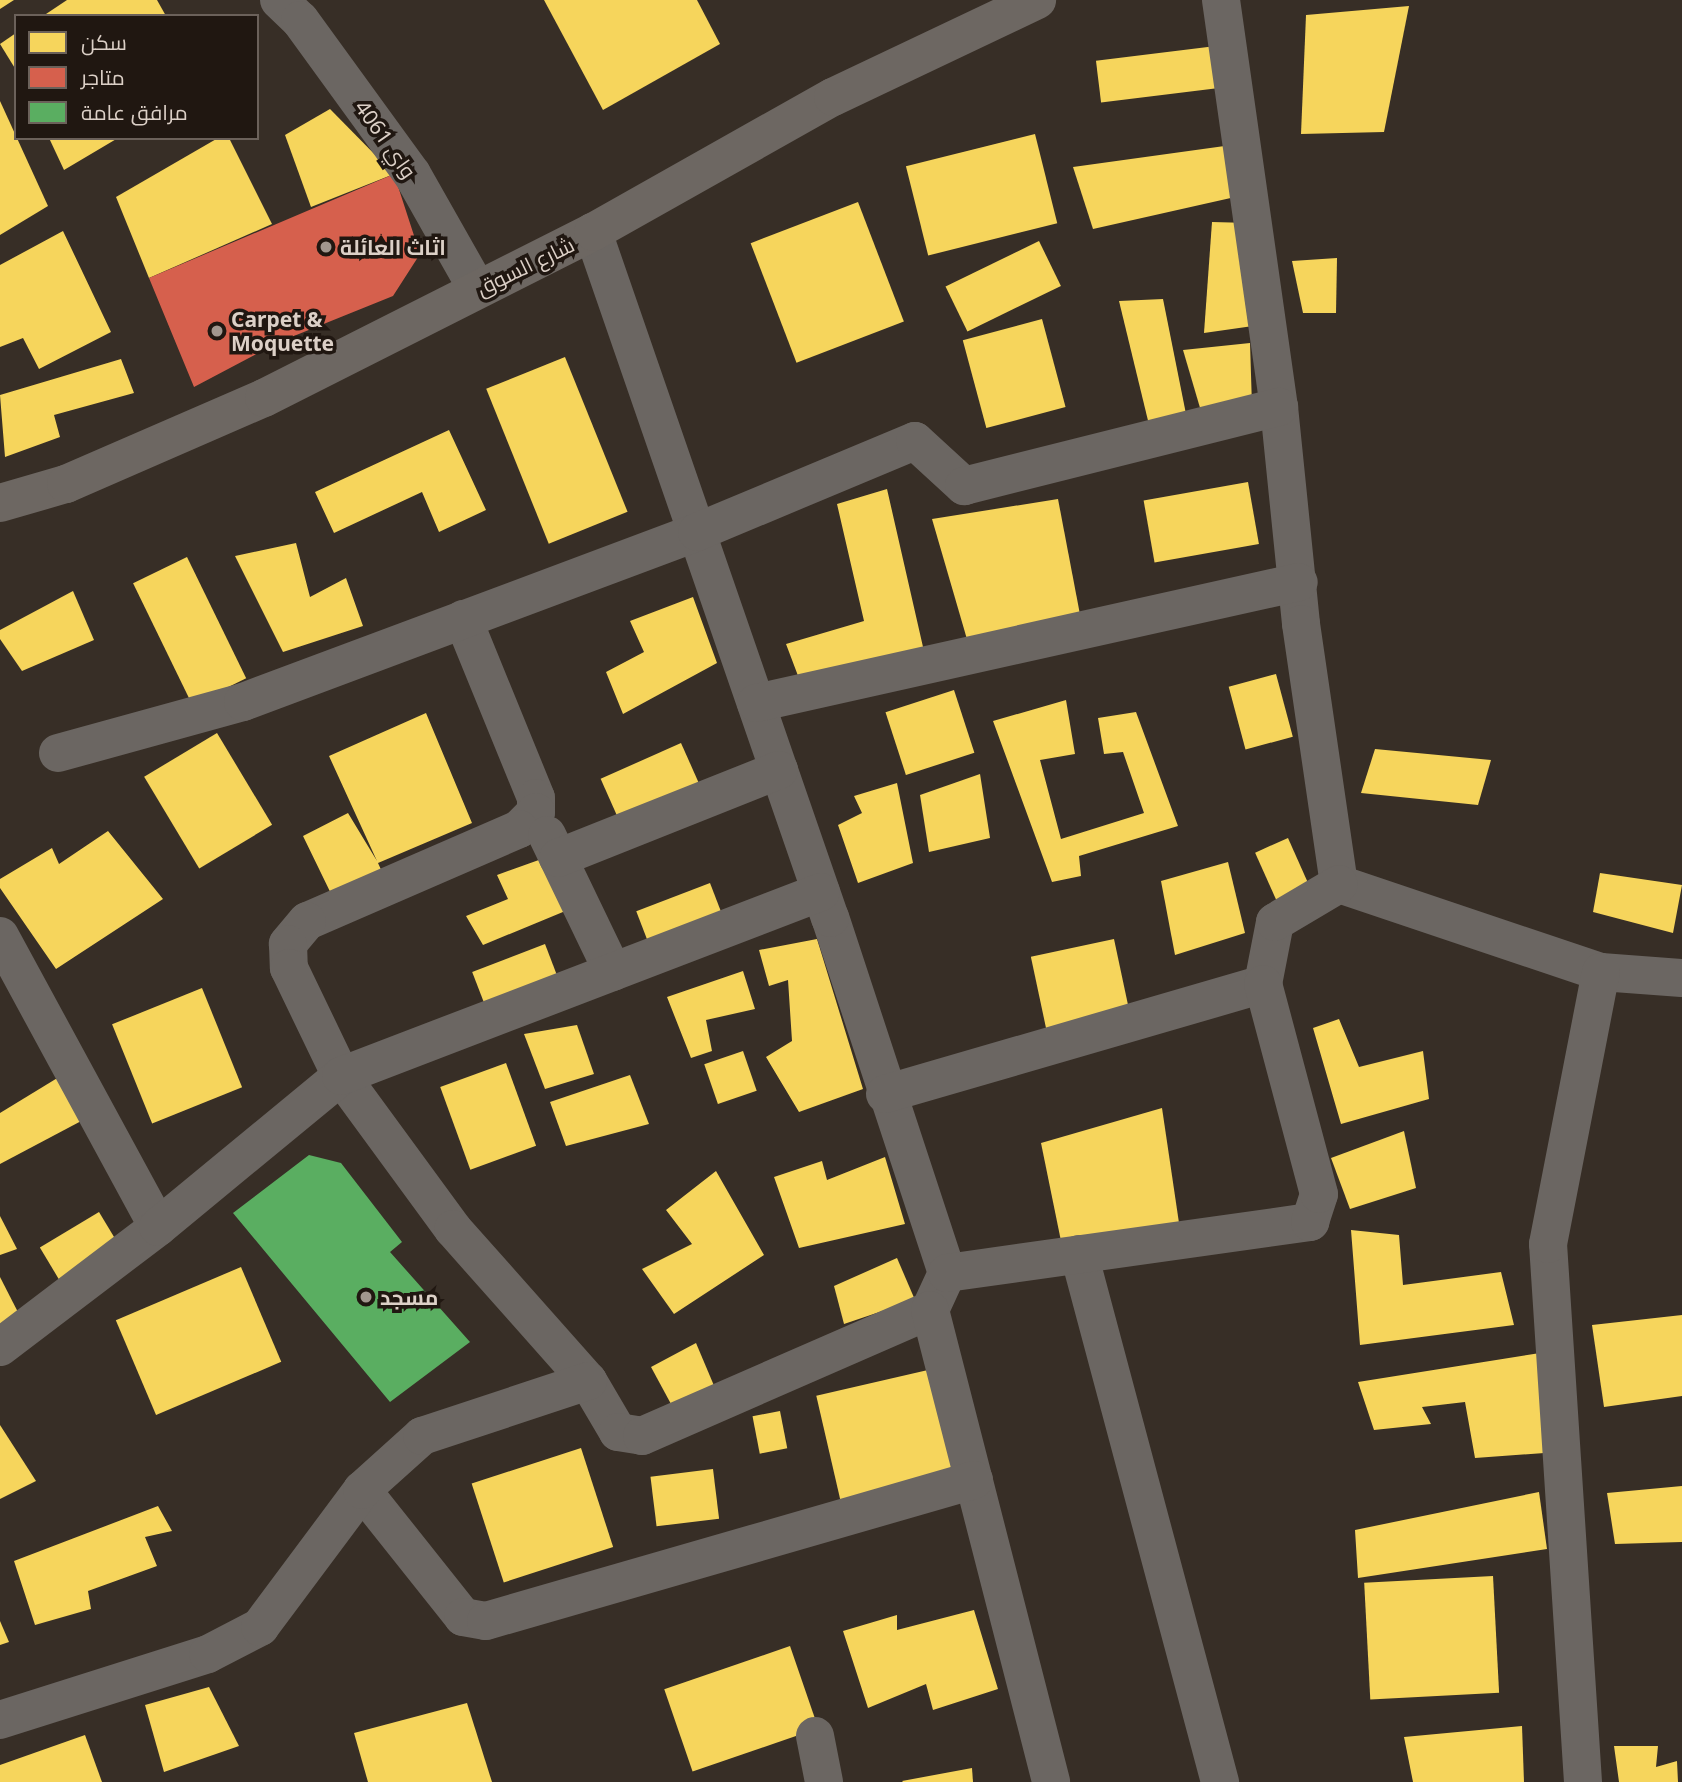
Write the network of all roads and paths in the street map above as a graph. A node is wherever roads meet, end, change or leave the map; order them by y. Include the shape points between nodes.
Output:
1 (279, 0) edge
2 (1037, 0) edge
3 (1221, 0) edge
4 (593, 232) junction
5 (477, 289) junction
6 (1279, 407) junction
7 (0, 503) edge
8 (697, 532) junction
9 (1299, 582) junction
10 (463, 619) junction
11 (756, 703) junction
12 (58, 753) dead end
13 (779, 771) junction
14 (536, 812) junction
15 (558, 858) junction
16 (1339, 884) junction
17 (821, 892) junction
18 (0, 936) edge
19 (613, 972) junction
20 (1601, 972) junction
21 (1682, 978) edge
22 (1263, 984) junction
23 (341, 1076) junction
24 (885, 1094) junction
25 (158, 1227) junction
26 (1079, 1254) junction
27 (947, 1273) junction
28 (930, 1310) junction
29 (0, 1347) edge
30 (588, 1381) junction
31 (974, 1480) junction
32 (362, 1490) junction
33 (0, 1720) edge
34 (815, 1736) dead end
35 (824, 1782) edge
36 (1051, 1782) edge
37 (1220, 1782) edge
38 (1583, 1782) edge

1 - 5 street, واي 4061 via 300,20 411,174
2 - 4 main road, شارع السوق via 833,97
3 - 6 street
4 - 5 main road, شارع السوق
4 - 8 street
5 - 7 main road, شارع السوق via 264,398 66,484
6 - 8 street via 964,486 915,441
6 - 9 street
8 - 10 street
8 - 11 street
9 - 11 street
9 - 16 street
10 - 12 street via 243,702
10 - 14 street via 536,798
11 - 13 street
13 - 15 street
13 - 17 street
14 - 15 street
14 - 23 street via 519,829 307,921 288,944 289,968
15 - 19 street
16 - 20 street
16 - 22 street via 1275,922
17 - 19 street
17 - 24 street
18 - 25 street
19 - 23 street
20 - 21 street
20 - 38 street via 1548,1244
22 - 24 street
22 - 26 street via 1319,1194 1310,1222
23 - 25 street
23 - 30 street via 453,1229
24 - 27 street
25 - 29 street
26 - 27 street
26 - 37 street
27 - 28 street
28 - 30 street via 642,1436 618,1432
28 - 31 street
30 - 32 street via 422,1436
31 - 32 street via 486,1621 463,1617
31 - 36 street
32 - 33 street via 260,1628 208,1654
34 - 35 street

